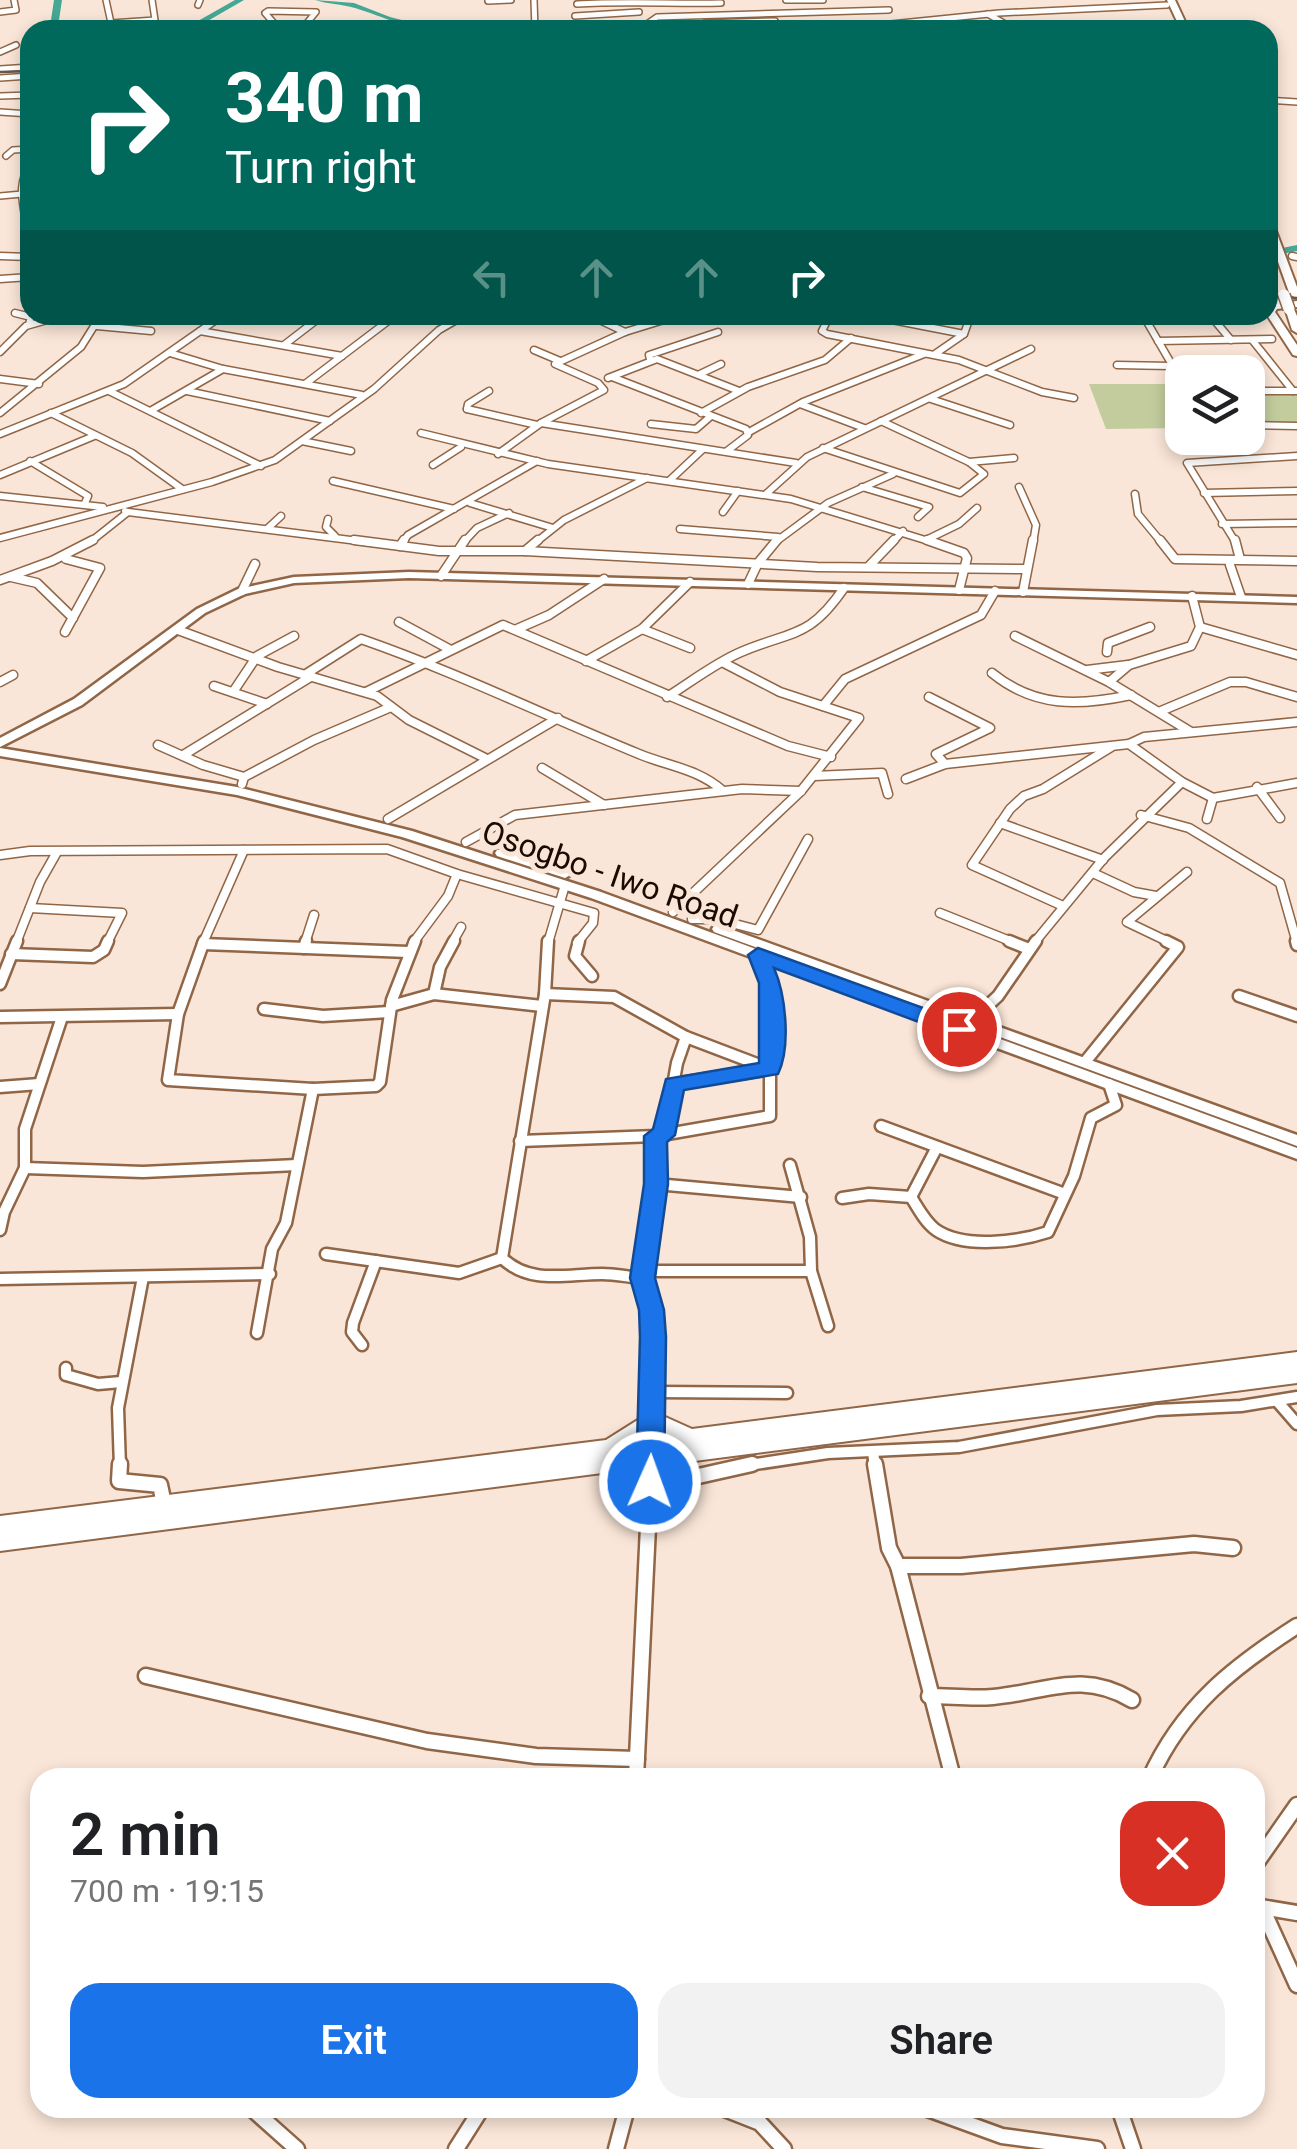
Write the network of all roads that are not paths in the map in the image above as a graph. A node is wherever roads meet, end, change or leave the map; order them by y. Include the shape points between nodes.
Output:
1 (14, 0) edge
2 (510, 0) edge
3 (786, 0) edge
4 (823, 0) edge
5 (488, 1) edge
6 (884, 1) edge
7 (577, 2) edge
8 (1168, 2) edge
9 (721, 3) dead end
10 (1044, 3) dead end
11 (686, 4) junction
12 (752, 6) dead end
13 (889, 10) junction
14 (1048, 10) junction
15 (0, 12) edge
16 (640, 12) dead end
17 (759, 14) junction
18 (770, 14) junction
19 (987, 14) junction
20 (575, 16) junction
21 (694, 16) junction
22 (271, 20) edge
23 (309, 20) edge
24 (583, 20) edge
25 (652, 20) edge
26 (775, 20) edge
27 (799, 20) edge
28 (849, 20) edge
29 (897, 20) edge
30 (931, 20) edge
31 (998, 20) edge
32 (16, 45) dead end
33 (0, 52) edge
34 (20, 150) edge
35 (6, 156) dead end
36 (0, 256) edge
37 (9, 257) junction
38 (20, 257) edge
39 (1287, 261) edge
40 (1, 272) edge
41 (1286, 302) edge
42 (15, 313) dead end
43 (20, 314) edge
44 (1278, 324) edge
45 (28, 325) edge
46 (207, 325) edge
47 (309, 325) edge
48 (383, 325) edge
49 (448, 325) edge
50 (610, 325) edge
51 (644, 325) edge
52 (827, 325) edge
53 (887, 325) edge
54 (924, 325) edge
55 (967, 325) edge
56 (1149, 325) edge
57 (1218, 325) edge
58 (97, 326) joint
59 (199, 330) junction
60 (1297, 330) edge
61 (151, 332) dead end
62 (625, 332) junction
63 (718, 332) dead end
64 (964, 334) junction
65 (851, 338) junction
66 (1272, 339) dead end
67 (1231, 340) junction
68 (1253, 340) junction
69 (1158, 341) junction
70 (882, 344) junction
71 (284, 345) junction
72 (1030, 349) dead end
73 (534, 350) dead end
74 (0, 352) edge
75 (170, 353) junction
76 (925, 353) junction
77 (1297, 353) edge
78 (936, 354) junction
79 (342, 356) junction
80 (1165, 356) edge
81 (650, 360) junction
82 (560, 361) junction
83 (720, 364) dead end
84 (1118, 366) dead end
85 (1165, 366) edge
86 (986, 368) junction
87 (223, 369) junction
88 (700, 374) junction
89 (612, 377) junction
90 (0, 379) edge
91 (598, 383) junction
92 (39, 384) junction
93 (305, 384) junction
94 (188, 390) junction
95 (110, 391) junction
96 (488, 391) dead end
97 (739, 391) junction
98 (1265, 391) edge
99 (1295, 391) edge
100 (362, 395) junction
101 (931, 398) junction
102 (1074, 398) dead end
103 (800, 404) junction
104 (152, 410) junction
105 (0, 413) edge
106 (51, 413) junction
107 (700, 413) junction
108 (711, 416) junction
109 (330, 421) junction
110 (881, 421) junction
111 (539, 424) junction
112 (1010, 425) dead end
113 (1265, 425) edge
114 (1297, 426) edge
115 (864, 428) junction
116 (749, 432) junction
117 (421, 433) dead end
118 (0, 434) edge
119 (94, 436) junction
120 (302, 442) junction
121 (645, 442) junction
122 (461, 447) junction
123 (824, 448) junction
124 (703, 449) junction
125 (352, 451) dead end
126 (726, 452) junction
127 (498, 454) junction
128 (1297, 456) edge
129 (1014, 458) dead end
130 (30, 461) junction
131 (536, 461) junction
132 (969, 462) junction
133 (796, 463) junction
134 (260, 466) junction
135 (433, 466) dead end
136 (894, 474) junction
137 (0, 475) edge
138 (648, 478) junction
139 (670, 480) junction
140 (333, 481) dead end
141 (861, 486) junction
142 (1020, 487) dead end
143 (182, 489) junction
144 (738, 491) junction
145 (1297, 491) edge
146 (1204, 492) junction
147 (766, 494) junction
148 (1135, 494) dead end
149 (0, 496) edge
150 (86, 503) junction
151 (470, 503) junction
152 (822, 507) junction
153 (106, 508) junction
154 (977, 508) dead end
155 (455, 510) junction
156 (128, 512) junction
157 (723, 512) dead end
158 (508, 513) junction
159 (281, 516) dead end
160 (918, 517) dead end
161 (328, 520) dead end
162 (1297, 522) edge
163 (1222, 524) junction
164 (553, 528) junction
165 (680, 528) dead end
166 (267, 529) junction
167 (903, 531) junction
168 (3, 535) edge
169 (336, 537) junction
170 (778, 537) junction
171 (926, 540) junction
172 (400, 546) junction
173 (526, 551) junction
174 (454, 552) junction
175 (66, 559) junction
176 (1297, 561) edge
177 (1231, 562) junction
178 (756, 563) junction
179 (256, 564) dead end
180 (864, 566) junction
181 (962, 568) junction
182 (1025, 569) junction
183 (441, 576) junction
184 (5, 578) edge
185 (604, 580) junction
186 (690, 582) junction
187 (748, 584) junction
188 (844, 588) junction
189 (859, 588) junction
190 (959, 590) junction
191 (242, 591) junction
192 (995, 591) junction
193 (1023, 592) junction
194 (1192, 596) junction
195 (1240, 597) junction
196 (1297, 600) edge
197 (73, 618) junction
198 (400, 622) dead end
199 (1150, 627) dead end
200 (1200, 627) junction
201 (517, 629) junction
202 (642, 629) junction
203 (178, 630) junction
204 (65, 632) dead end
205 (294, 636) dead end
206 (1015, 636) dead end
207 (690, 648) dead end
208 (450, 649) junction
209 (1107, 652) junction
210 (1297, 655) edge
211 (252, 658) junction
212 (427, 660) junction
213 (586, 661) junction
214 (724, 664) junction
215 (1113, 664) junction
216 (1129, 665) junction
217 (1087, 670) junction
218 (992, 673) dead end
219 (309, 675) junction
220 (13, 676) dead end
221 (0, 682) edge
222 (1109, 682) junction
223 (214, 686) dead end
224 (233, 692) junction
225 (366, 692) junction
226 (1132, 694) junction
227 (929, 697) dead end
228 (667, 698) junction
229 (1297, 698) edge
230 (268, 704) junction
231 (823, 706) junction
232 (391, 707) junction
233 (1161, 712) junction
234 (558, 718) junction
235 (1297, 722) edge
236 (23, 728) junction
237 (1192, 733) junction
238 (0, 734) edge
239 (1129, 744) junction
240 (1113, 745) junction
241 (158, 746) dead end
242 (0, 747) edge
243 (185, 754) junction
244 (831, 757) junction
245 (485, 758) junction
246 (945, 764) junction
247 (542, 768) dead end
248 (814, 776) junction
249 (906, 779) dead end
250 (243, 780) junction
251 (1182, 782) junction
252 (1297, 783) edge
253 (1257, 787) junction
254 (801, 790) junction
255 (723, 791) junction
256 (888, 794) dead end
257 (1213, 798) junction
258 (604, 805) junction
259 (1141, 815) junction
260 (388, 818) junction
261 (1280, 818) dead end
262 (1207, 819) dead end
263 (1000, 823) junction
264 (410, 830) junction
265 (808, 839) dead end
266 (466, 842) junction
267 (244, 850) junction
268 (57, 852) junction
269 (0, 855) edge
270 (1102, 860) junction
271 (1093, 872) junction
272 (1187, 872) dead end
273 (456, 874) junction
274 (565, 885) junction
275 (1156, 896) junction
276 (557, 904) junction
277 (1063, 906) junction
278 (30, 908) junction
279 (672, 912) junction
280 (940, 913) dead end
281 (314, 915) dead end
282 (692, 919) junction
283 (461, 927) dead end
284 (203, 944) junction
285 (1297, 945) edge
286 (304, 948) junction
287 (1029, 949) junction
288 (408, 952) junction
289 (12, 954) junction
290 (758, 955) junction
291 (592, 976) dead end
292 (0, 984) edge
293 (434, 994) junction
294 (1239, 996) dead end
295 (544, 1000) junction
296 (264, 1009) dead end
297 (390, 1009) junction
298 (178, 1014) junction
299 (1297, 1016) edge
300 (62, 1017) junction
301 (0, 1018) edge
302 (971, 1022) junction
303 (686, 1036) junction
304 (1085, 1062) junction
305 (770, 1069) junction
306 (39, 1084) junction
307 (674, 1084) junction
308 (1109, 1084) junction
309 (0, 1087) edge
310 (312, 1090) junction
311 (881, 1126) dead end
312 (660, 1136) junction
313 (520, 1141) junction
314 (1297, 1141) edge
315 (937, 1147) junction
316 (1297, 1154) edge
317 (297, 1164) junction
318 (790, 1164) dead end
319 (25, 1168) junction
320 (656, 1184) junction
321 (1065, 1194) junction
322 (801, 1197) junction
323 (912, 1197) junction
324 (842, 1198) dead end
325 (0, 1230) edge
326 (326, 1254) dead end
327 (502, 1258) junction
328 (376, 1261) junction
329 (811, 1271) junction
330 (270, 1274) junction
331 (644, 1274) junction
332 (143, 1276) junction
333 (0, 1279) edge
334 (828, 1326) dead end
335 (257, 1333) dead end
336 (362, 1346) dead end
337 (1297, 1360) edge
338 (66, 1368) dead end
339 (1297, 1375) edge
340 (121, 1382) junction
341 (655, 1392) junction
342 (788, 1393) dead end
343 (1297, 1397) edge
344 (1277, 1401) junction
345 (652, 1419) junction
346 (1297, 1424) edge
347 (691, 1437) junction
348 (611, 1447) junction
349 (652, 1450) junction
350 (873, 1452) junction
351 (164, 1504) junction
352 (649, 1504) junction
353 (0, 1525) edge
354 (0, 1542) edge
355 (1233, 1548) dead end
356 (898, 1566) junction
357 (1297, 1626) edge
358 (146, 1676) dead end
359 (929, 1696) junction
360 (1132, 1700) dead end
361 (638, 1759) junction
362 (637, 1768) edge
363 (950, 1768) edge
364 (1155, 1768) edge
365 (1297, 1806) edge
366 (1265, 1850) edge
367 (1265, 1908) edge
368 (1297, 1913) edge
369 (1265, 1919) edge
370 (1297, 1985) edge
371 (262, 2118) edge
372 (476, 2118) edge
373 (624, 2118) edge
374 (765, 2118) edge
375 (947, 2118) edge
376 (1122, 2118) edge
377 (1000, 2142) edge
378 (297, 2149) edge
379 (456, 2149) edge
380 (616, 2149) edge
381 (784, 2149) edge
382 (1097, 2149) edge
383 (1132, 2149) edge

1 - 15 street via 17,9
2 - 5 street
3 - 4 street
6 - 13 street
7 - 11 street
7 - 20 street
8 - 14 street
9 - 11 street
10 - 14 street
11 - 21 street
12 - 17 street
13 - 18 street
13 - 29 street
14 - 19 street
16 - 20 street
17 - 18 street
17 - 21 street
18 - 26 street
19 - 30 street
19 - 31 street
20 - 24 street
21 - 25 street
22 - 23 street via 268,11 316,12
27 - 28 street
32 - 33 street
34 - 35 street
36 - 37 street
37 - 38 street
37 - 40 street
39 - 41 highway
41 - 60 highway
42 - 43 street
44 - 77 highway
45 - 74 street
46 - 59 street
47 - 71 street
48 - 79 street
49 - 100 street
50 - 62 street
51 - 62 street
52 - 65 street via 824,333
53 - 70 street
54 - 64 street
55 - 64 street
56 - 69 street
57 - 67 street
58 - 61 street
58 - 92 street
59 - 71 street
59 - 75 street
62 - 82 street
63 - 81 street via 649,355
64 - 78 street
65 - 70 street
65 - 97 street via 825,360
66 - 68 street
67 - 68 street
67 - 69 street
68 - 99 street
69 - 80 street
70 - 76 street
71 - 79 street
72 - 86 street
73 - 82 street
75 - 87 street
75 - 95 street
76 - 78 street
76 - 103 street
78 - 86 street
79 - 93 street
81 - 88 street
81 - 89 street
82 - 91 street via 555,366
83 - 88 street
84 - 85 street
86 - 101 street
86 - 102 street
87 - 93 street
87 - 94 street
88 - 97 street
89 - 91 street
89 - 107 street
90 - 92 street
91 - 111 street via 604,390
92 - 105 street
93 - 100 street
94 - 104 street
94 - 109 street
95 - 104 street
95 - 106 street
96 - 111 street via 467,409
97 - 107 street
98 - 99 street
100 - 109 street
101 - 110 street
101 - 112 street
103 - 115 street
103 - 116 street
104 - 134 street
106 - 118 street
106 - 119 street
107 - 108 street
108 - 116 street
108 - 121 street via 696,429 649,423
109 - 120 street
110 - 115 street
110 - 132 street
111 - 121 street
111 - 127 street
113 - 114 street
115 - 123 street
116 - 126 street
117 - 122 street
119 - 130 street
119 - 143 street via 132,452
120 - 125 street
120 - 134 street
121 - 124 street
122 - 127 street
122 - 135 street
123 - 133 street
123 - 136 street
124 - 126 street
124 - 139 street
126 - 133 street
127 - 131 street
128 - 146 street via 1188,462
129 - 132 street
130 - 137 street
130 - 150 street via 79,488
131 - 138 street
131 - 151 street
132 - 136 street via 984,474 960,493
133 - 147 street
134 - 143 street
136 - 141 street
138 - 139 street
138 - 164 street
139 - 144 street
140 - 155 street
141 - 152 street
141 - 160 street via 929,508
142 - 182 street via 1036,524
143 - 153 street
144 - 147 street
144 - 157 street
145 - 146 street
146 - 163 street
147 - 152 street
148 - 177 street via 1138,514 1168,554 1179,561
149 - 150 street
150 - 153 street
151 - 155 street
151 - 158 street
152 - 167 street
152 - 170 street
153 - 156 street
153 - 168 street
154 - 171 street
155 - 172 street
156 - 166 street
156 - 175 street
158 - 164 street
158 - 174 street via 476,528
159 - 166 street
161 - 169 street
162 - 163 street
163 - 177 street via 1235,541
164 - 173 street
165 - 170 street
166 - 169 street
167 - 171 street
167 - 180 street
169 - 172 street
170 - 178 street
171 - 181 street via 964,552
172 - 174 street
173 - 174 street
173 - 178 street
174 - 183 street
175 - 184 street
175 - 197 street via 100,568
176 - 177 street
177 - 195 street
178 - 180 street
178 - 187 street
179 - 191 street
180 - 181 street
180 - 189 street
181 - 182 street
181 - 190 street
182 - 193 street
183 - 185 main road
183 - 191 main road via 324,577
184 - 197 street via 36,583
185 - 186 main road
185 - 201 street
186 - 187 main road
186 - 202 street
187 - 188 main road
188 - 189 main road
188 - 214 street via 823,618 800,633
189 - 190 main road
190 - 192 main road
191 - 203 main road
192 - 193 main road
192 - 231 street via 981,616 845,679
193 - 194 main road
194 - 195 main road
194 - 200 street
195 - 196 main road
197 - 204 street
198 - 208 street
199 - 209 street via 1108,643
200 - 210 street
200 - 216 street via 1191,646
201 - 208 street via 501,626
201 - 213 street
202 - 207 street
202 - 213 street
203 - 211 street
203 - 236 main road via 78,702
205 - 211 street via 267,644
206 - 217 street
208 - 212 street
209 - 215 street
209 - 216 street
211 - 219 street
211 - 224 street
212 - 219 street via 361,639
212 - 225 street
212 - 234 street
213 - 228 street
214 - 228 street
214 - 231 street
215 - 216 street
215 - 217 street
216 - 222 street
217 - 222 street
218 - 226 street via 1052,704
219 - 225 street
219 - 230 street
220 - 221 street
222 - 226 street
223 - 224 street
224 - 230 street
225 - 232 street
226 - 233 street
227 - 246 street via 990,728 936,754
228 - 244 street
229 - 233 street via 1230,682
230 - 243 street
231 - 244 street via 859,718
232 - 245 street
232 - 250 street
233 - 237 street
234 - 245 street
234 - 255 street via 702,776
235 - 237 street
236 - 238 main road
236 - 242 main road
237 - 239 street
239 - 240 street
239 - 251 street
240 - 246 street
240 - 263 street via 1024,796
241 - 243 street
242 - 250 main road, Osogbo - Iwo Road
242 - 264 main road, Osogbo - Iwo Road
243 - 250 street
244 - 248 street
245 - 260 street
246 - 249 street
247 - 258 street
248 - 254 street
248 - 256 street via 882,774
250 - 260 main road, Osogbo - Iwo Road
251 - 257 street
251 - 259 street
252 - 253 street
253 - 257 street
253 - 261 street
254 - 255 street
254 - 279 street
255 - 258 street
257 - 262 street
258 - 266 street via 515,815
259 - 270 street
259 - 285 street via 1189,828 1280,883
260 - 264 main road, Osogbo - Iwo Road
263 - 270 street
263 - 277 street via 972,867
264 - 266 main road, Osogbo - Iwo Road
264 - 274 main road, Osogbo - Iwo Road
265 - 282 street via 758,930
266 - 279 main road, Osogbo - Iwo Road
267 - 268 street
267 - 273 street via 386,849
267 - 284 street
268 - 269 street
268 - 278 street
270 - 271 street
271 - 275 street
271 - 277 street
272 - 275 street
273 - 276 street
273 - 288 street via 441,908
274 - 276 street
274 - 290 main road, Osogbo - Iwo Road
275 - 304 street via 1128,922 1178,948
276 - 291 street via 595,916 574,950
276 - 295 street
277 - 287 street
278 - 289 street
278 - 289 street via 122,913 104,950 93,957
279 - 282 main road, Osogbo - Iwo Road
280 - 287 street
281 - 286 street
282 - 302 main road, Osogbo - Iwo Road
283 - 293 street
284 - 286 street
284 - 298 street
286 - 288 street
287 - 302 street via 992,1004
288 - 297 street
289 - 292 street
290 - 305 street via 770,983
290 - 308 main road, Osogbo - Iwo Road
293 - 295 street
293 - 297 street
294 - 299 street
295 - 303 street via 614,997
295 - 313 street
296 - 297 street via 323,1016
297 - 310 street via 380,1082 370,1090
298 - 300 street
298 - 310 street via 171,1083
300 - 301 street
300 - 306 street
302 - 304 main road, Osogbo - Iwo Road
303 - 305 street
303 - 307 street
304 - 314 main road, Osogbo - Iwo Road
305 - 307 street
305 - 312 street via 770,1116
306 - 309 street
306 - 319 street via 25,1130
307 - 312 street
308 - 316 main road, Osogbo - Iwo Road
308 - 321 street via 1116,1106 1091,1118
310 - 317 street
311 - 315 street
312 - 313 street
312 - 320 street
313 - 327 street
315 - 321 street
315 - 323 street
317 - 319 street via 142,1172
317 - 330 street
318 - 322 street
319 - 325 street
320 - 322 street
320 - 331 street
321 - 323 street via 1048,1232 1005,1240 937,1231
322 - 329 street
323 - 324 street
326 - 328 street
327 - 328 street via 460,1273
327 - 331 street via 509,1268 536,1276
328 - 336 street via 353,1322
329 - 331 street
329 - 334 street
330 - 332 street
330 - 335 street
331 - 341 street
332 - 333 street
332 - 340 street
337 - 347 highway
338 - 340 street via 78,1380
339 - 349 highway
340 - 351 street via 119,1481 160,1485
341 - 342 street
341 - 345 street
343 - 344 street
344 - 346 street
344 - 350 street via 1157,1410 958,1447
345 - 347 highway
345 - 348 highway
345 - 349 street
347 - 349 highway
348 - 349 highway
348 - 351 highway
349 - 352 street
349 - 354 highway
350 - 352 street via 714,1470
350 - 356 street
351 - 353 highway
352 - 361 street
355 - 356 street via 1194,1544
356 - 359 street
357 - 364 street via 1203,1691
358 - 361 street via 390,1733 522,1754
359 - 360 street via 992,1697 1101,1682
359 - 363 street
361 - 362 street
365 - 366 street
367 - 368 street
369 - 370 street
371 - 378 street
372 - 379 street
373 - 380 street
374 - 381 street
375 - 377 street
376 - 383 street
377 - 382 street

